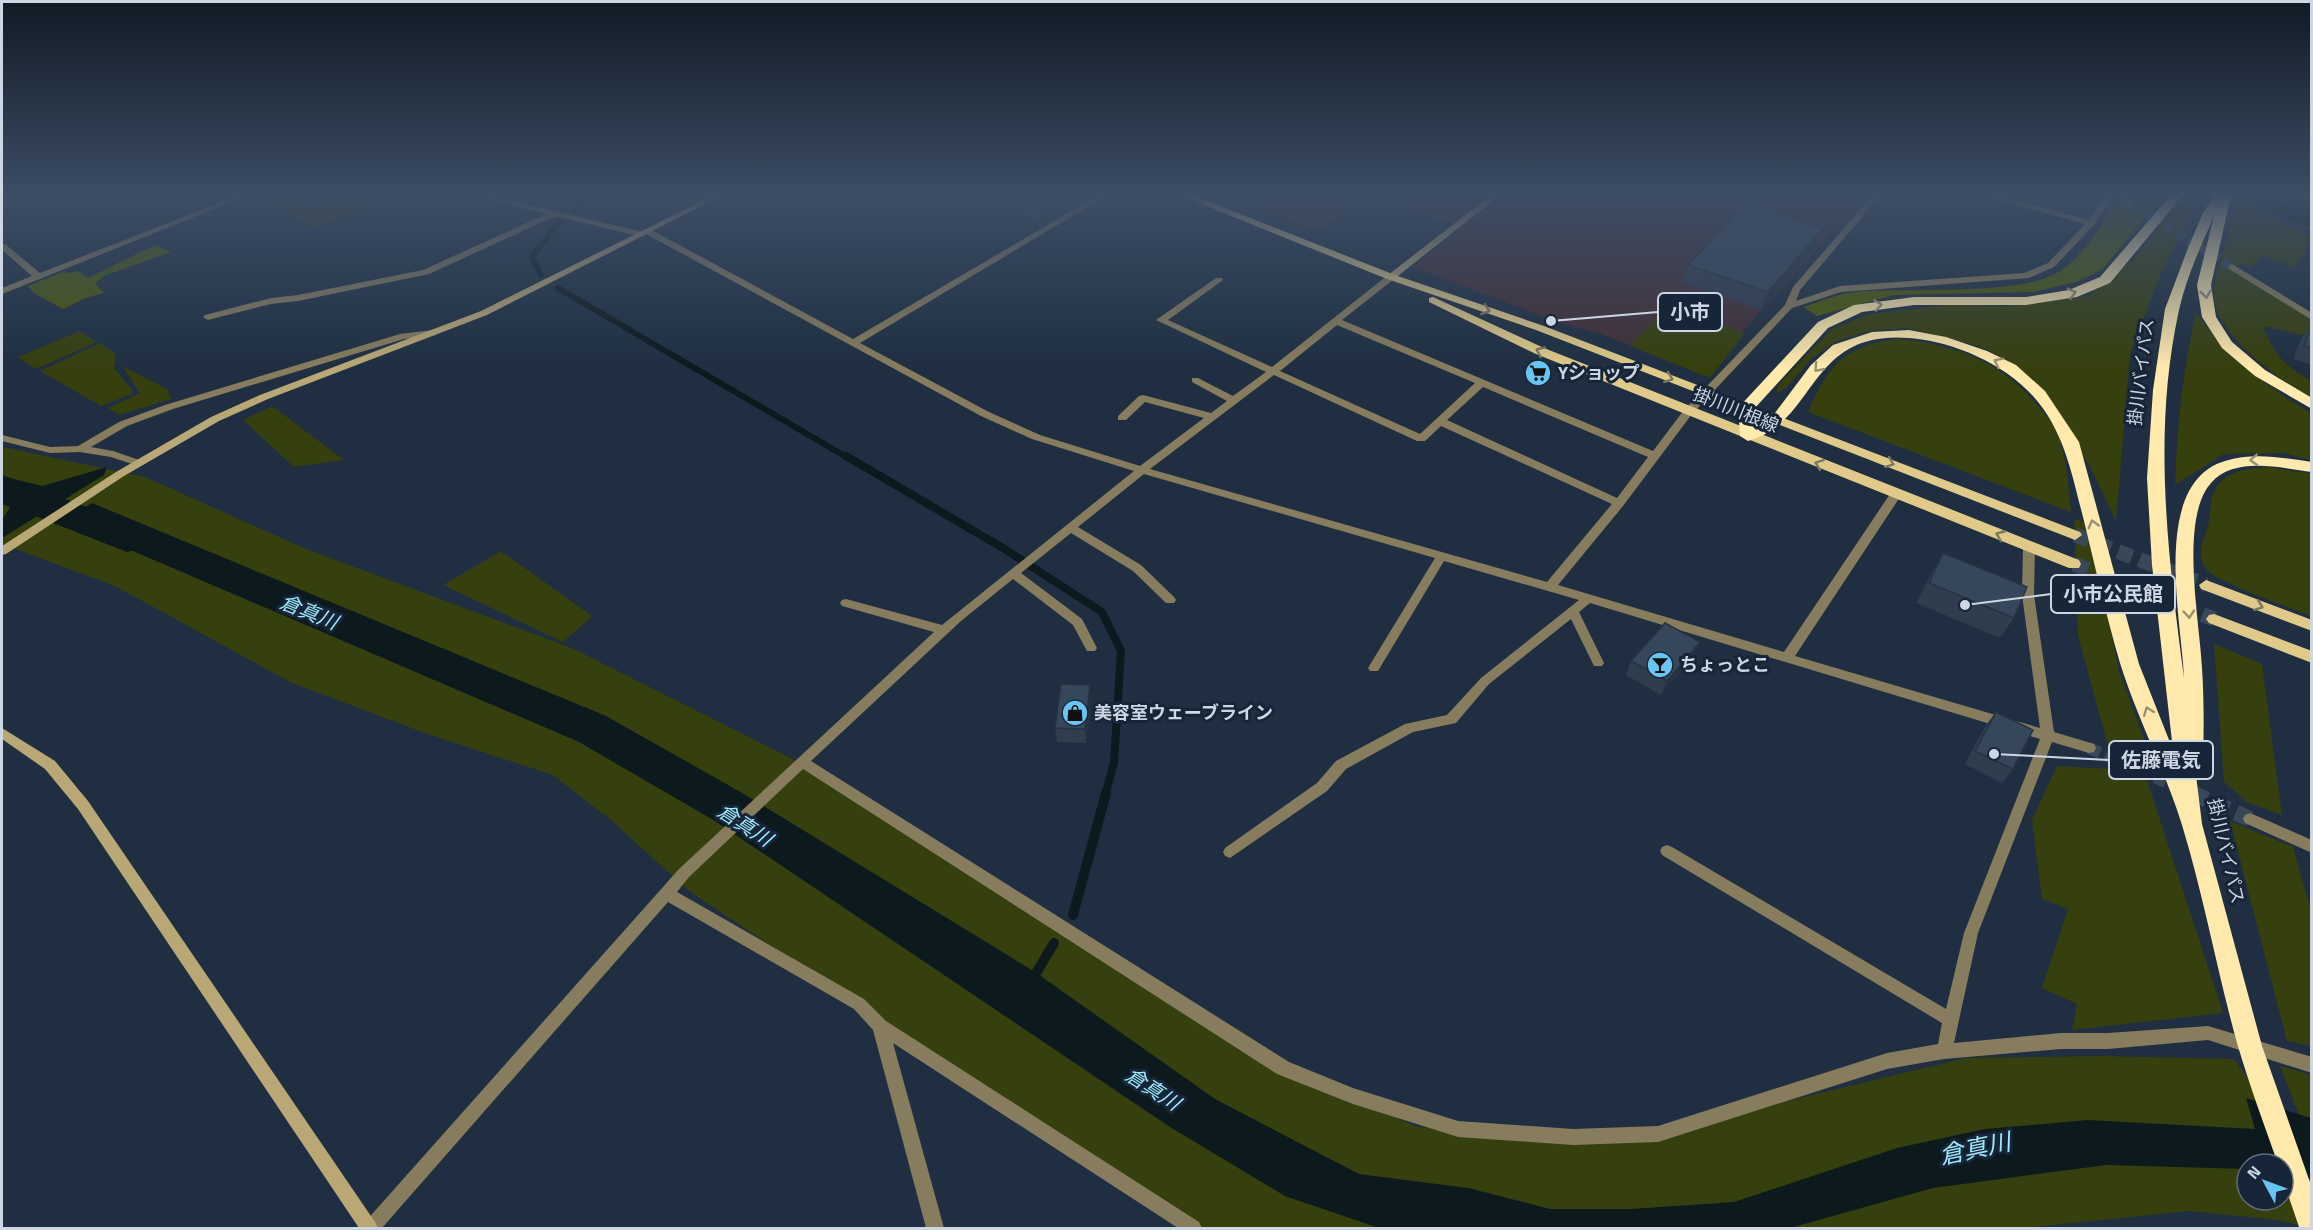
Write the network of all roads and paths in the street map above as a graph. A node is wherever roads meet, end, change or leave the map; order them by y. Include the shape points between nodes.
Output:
1 (11, 253) edge
2 (96, 253) edge
3 (466, 253) edge
4 (603, 253) edge
5 (683, 253) edge
6 (1005, 253) edge
7 (1330, 253) edge
8 (1422, 253) edge
9 (1827, 253) edge
10 (2062, 253) edge
11 (2127, 253) edge
12 (2192, 253) edge
13 (2211, 253) edge
14 (2232, 267) tunnel mouth
15 (38, 276) junction
16 (1391, 278) junction
17 (1219, 280) dead end
18 (2, 291) edge
19 (1789, 306) junction
20 (2310, 315) edge
21 (208, 317) dead end
22 (1336, 321) junction
23 (437, 333) junction
24 (853, 343) junction
25 (1273, 371) junction
26 (1195, 380) dead end
27 (1481, 382) junction
28 (1707, 393) junction
29 (1234, 401) junction
30 (2312, 405) edge
31 (1746, 408) junction
32 (1688, 412) junction
33 (1213, 417) junction
34 (1122, 418) dead end
35 (1778, 420) junction
36 (1440, 421) junction
37 (1748, 436) junction
38 (2, 438) edge
39 (80, 449) junction
40 (1655, 456) junction
41 (138, 463) junction
42 (2312, 466) edge
43 (1142, 470) junction
44 (1896, 494) junction
45 (1619, 503) junction
46 (1070, 527) junction
47 (2076, 535) tunnel mouth
48 (2029, 547) junction
49 (5, 548) edge
50 (1442, 555) junction
51 (2074, 564) tunnel mouth
52 (1013, 573) junction
53 (2206, 585) tunnel mouth
54 (1550, 587) junction
55 (1589, 598) junction
56 (1170, 600) dead end
57 (846, 603) dead end
58 (1574, 610) junction
59 (2214, 619) tunnel mouth
60 (2312, 626) edge
61 (944, 630) junction
62 (1091, 648) dead end
63 (2312, 657) edge
64 (1787, 658) junction
65 (1598, 663) dead end
66 (1374, 668) dead end
67 (2, 733) edge
68 (2048, 736) junction
69 (2089, 748) tunnel mouth
70 (798, 766) junction
71 (2250, 819) tunnel mouth
72 (2192, 824) junction
73 (2312, 848) edge
74 (1667, 851) dead end
75 (1230, 852) dead end
76 (666, 893) junction
77 (1951, 1020) junction
78 (880, 1026) junction
79 (1944, 1051) junction
80 (2312, 1065) edge
81 (2312, 1227) edge
82 (370, 1228) edge
83 (935, 1228) edge
84 (1193, 1228) edge

1 - 15 street
2 - 15 street
3 - 21 street via 426,272
4 - 23 street
5 - 24 street
6 - 24 street
7 - 16 main road, 掛川川根線
8 - 16 street
9 - 19 street via 1796,289
10 - 19 street via 2051,265 2026,276 1840,289
31 -> 11 highway via 1823,324 1859,308 1914,301 2026,301 2073,294 2105,280
12 - 72 highway, 掛川バイパス via 2172,309 2160,390 2155,478 2161,565
13 -> 30 highway via 2204,285 2209,317 2227,345 2260,373
14 - 20 street
15 - 18 street
16 - 22 street
16 -> 28 main road, 掛川川根線 via 1540,328
32 -> 16 main road, 掛川川根線 via 1540,351
17 - 25 street via 1161,320
19 - 28 street
22 - 25 street
22 - 27 street
23 - 39 street via 404,336 169,407 123,424
23 - 41 street via 264,397 215,419
24 - 43 street via 1036,437
25 - 29 street
25 - 36 street via 1421,440
26 - 29 street
27 - 36 street
27 - 40 street
28 - 31 main road, 掛川川根線
28 - 32 street
29 - 33 street
31 - 35 main road, 掛川川根線
31 - 37 highway
32 - 37 main road, 掛川川根線
32 - 40 street
33 - 34 street via 1143,398
33 - 43 street
35 - 37 highway
35 -> 47 main road, 掛川川根線
72 -> 35 highway via 2130,664 2071,442 2040,394 2011,368 1964,348 1909,334 1872,336 1838,348 1816,368
36 - 45 street
44 -> 37 main road, 掛川川根線
38 - 39 street via 50,450
39 - 41 street
40 - 45 street
41 - 49 street
42 -> 72 highway via 2283,460 2244,460 2220,466 2192,495 2182,545 2195,688
43 - 46 street
43 - 50 street
48 -> 44 main road, 掛川川根線
44 - 64 street
45 - 54 street
46 - 52 street
46 - 56 street via 1137,568
48 - 51 main road, 掛川川根線
48 - 68 street via 2028,595
50 - 54 street
50 - 66 street
52 - 61 street
52 - 62 street via 1078,622
53 -> 60 main road
54 - 55 street
55 - 58 street
55 - 64 street
57 - 61 street
58 - 65 street
58 - 75 street via 1485,681 1450,719 1410,728 1341,765 1322,787
59 - 63 main road
61 - 70 street
64 - 68 street
67 - 82 street via 50,765 83,805
68 - 69 street
68 - 77 street via 1971,933
70 - 76 street
70 - 79 street via 1283,1068 1353,1096 1458,1129 1573,1137 1658,1134 1887,1060
71 - 73 street
72 - 81 highway, 掛川バイパス via 2250,1046
74 - 77 street
76 - 78 street via 859,1004
76 - 82 street
77 - 79 street
78 - 83 street
78 - 84 street
79 - 80 street via 2208,1033

